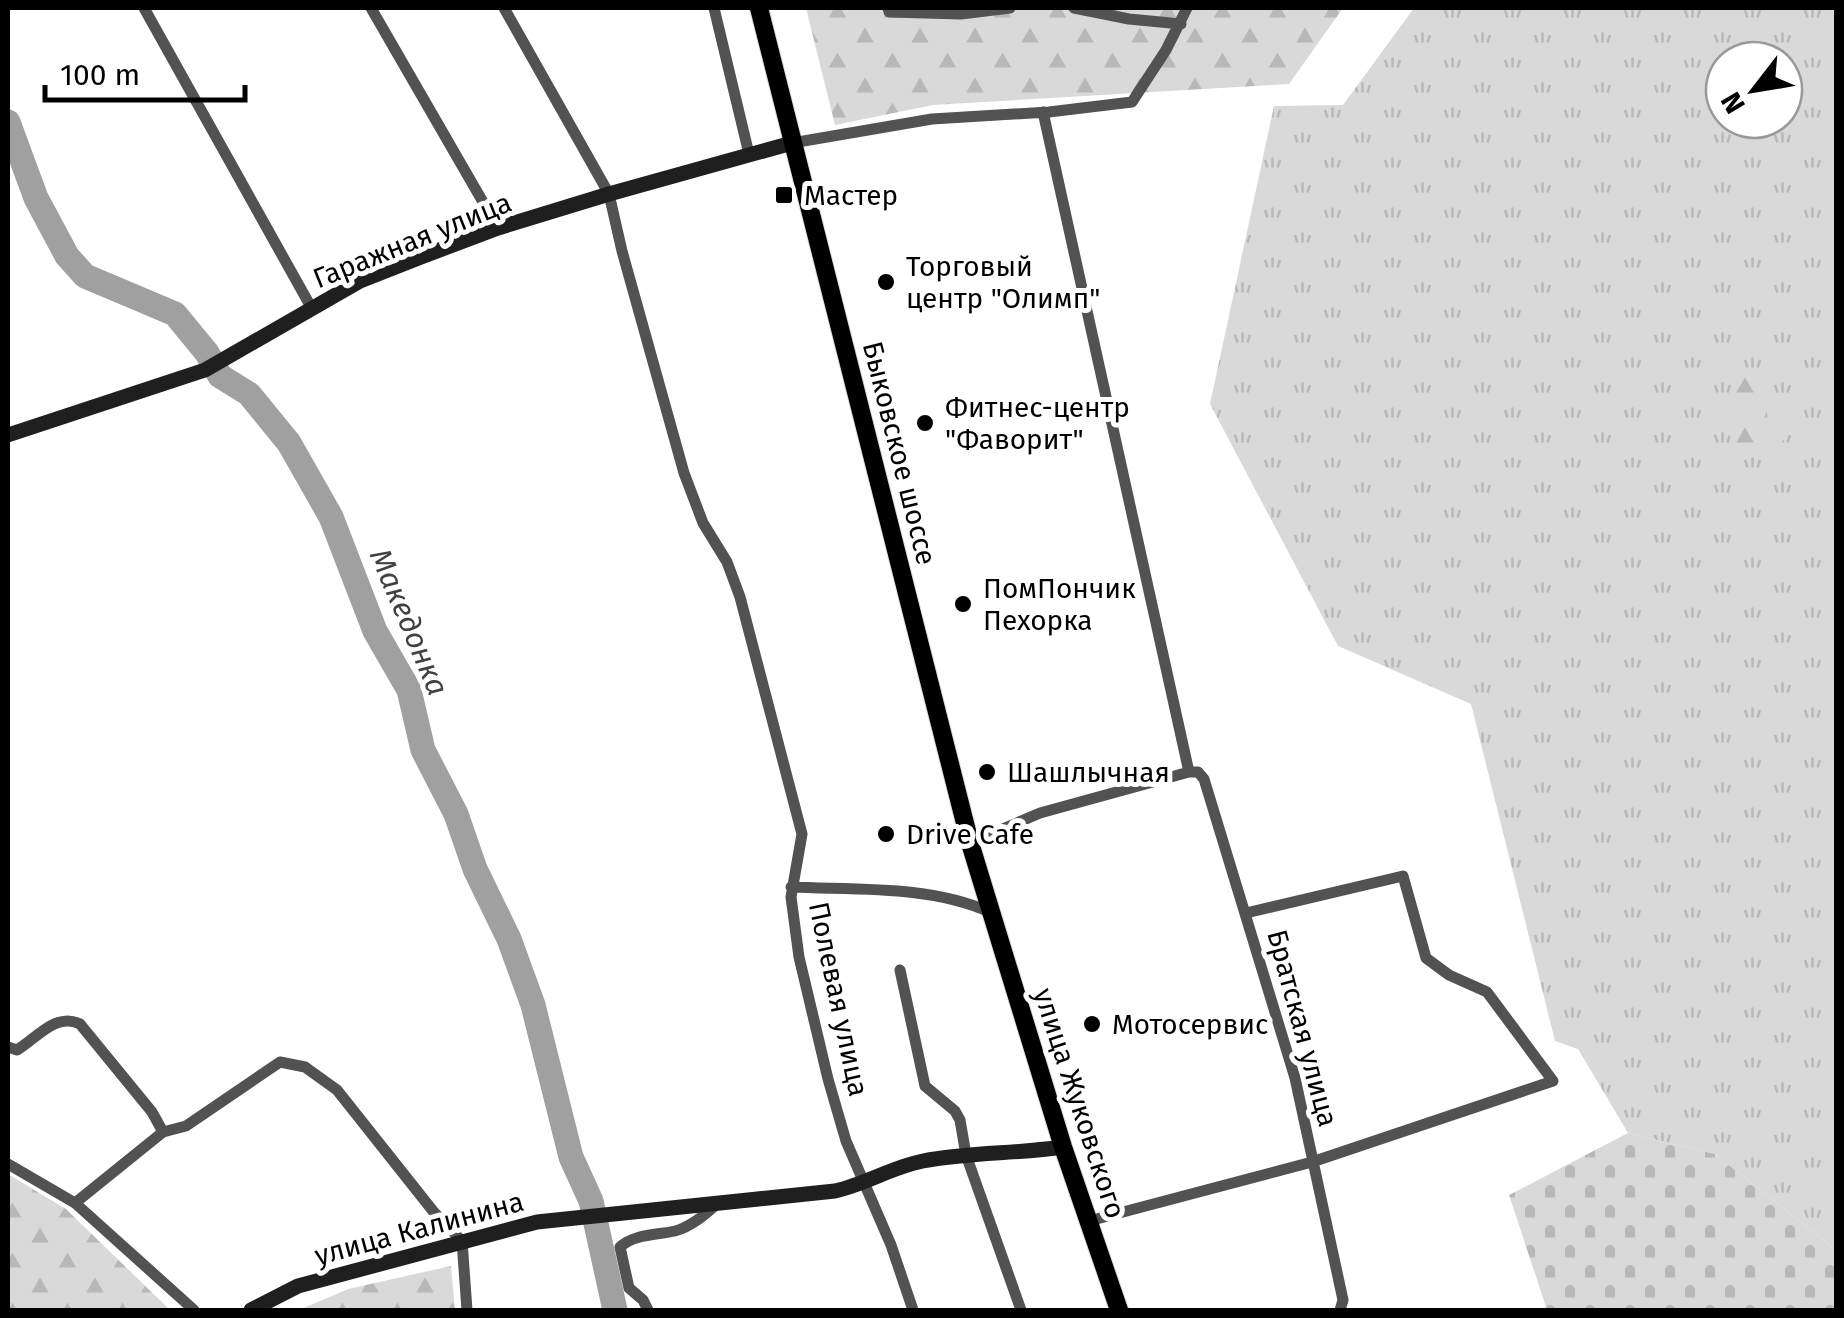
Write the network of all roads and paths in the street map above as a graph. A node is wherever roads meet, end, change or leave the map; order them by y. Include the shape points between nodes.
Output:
1 (144, 8) edge
2 (371, 8) edge
3 (504, 8) edge
4 (714, 8) edge
5 (759, 8) edge
6 (888, 8) edge
7 (1010, 8) edge
8 (1074, 8) edge
9 (1187, 8) edge
10 (1181, 24) junction
11 (1043, 112) junction
12 (792, 143) junction
13 (749, 154) junction
14 (609, 194) junction
15 (498, 228) junction
16 (311, 308) junction
17 (8, 435) edge
18 (1189, 772) junction
19 (970, 842) junction
20 (791, 887) junction
21 (990, 912) junction
22 (1246, 913) junction
23 (900, 970) dead end
24 (8, 1048) edge
25 (163, 1132) junction
26 (1063, 1146) junction
27 (966, 1155) junction
28 (1312, 1162) junction
29 (8, 1164) edge
30 (863, 1185) junction
31 (75, 1203) junction
32 (718, 1203) junction
33 (1089, 1221) junction
34 (462, 1240) junction
35 (194, 1310) edge
36 (251, 1310) edge
37 (467, 1310) edge
38 (648, 1310) edge
39 (913, 1310) edge
40 (1021, 1310) edge
41 (1119, 1310) edge
42 (1340, 1310) edge

1 - 16 street
2 - 15 street
3 - 14 street
4 - 13 street
5 - 12 main road, Быковское шоссе
6 - 7 street via 961,14
8 - 10 street
9 - 10 street
10 - 11 street via 1132,102
11 - 12 street via 932,119
11 - 18 street
12 - 13 main road, Гаражная улица
12 - 19 main road, Быковское шоссе
13 - 14 main road, Гаражная улица
14 - 15 main road, Гаражная улица
14 - 20 street via 684,473 740,597 791,788 802,834
15 - 16 main road, Гаражная улица via 360,281
16 - 17 main road, Гаражная улица via 212,366
18 - 19 street via 1040,813
18 - 22 street, Братская улица via 1204,779
19 - 21 main road, Быковское шоссе
20 - 21 street, Полевая улица via 922,893
20 - 30 street, Полевая улица via 820,1046
21 - 26 main road, улица Жуковского
22 - 28 street, Братская улица via 1295,1078
22 - 28 street, Братская улица via 1403,876 1426,958 1487,992 1554,1080
23 - 27 street via 925,1086 955,1112
24 - 25 street via 17,1050 55,1023 74,1020
25 - 31 street
25 - 34 street via 186,1126 280,1062 305,1067 337,1090
26 - 27 main road, улица Калинина
26 - 33 main road, улица Жуковского
27 - 30 main road, улица Калинина via 899,1166
27 - 40 street
28 - 33 street
28 - 42 street
29 - 31 street
30 - 32 main road, улица Калинина
30 - 39 street, Полевая улица
31 - 35 street
32 - 34 main road, улица Калинина via 537,1222
32 - 38 street via 678,1230 620,1248 629,1288
33 - 41 main road, улица Жуковского
34 - 36 main road, улица Калинина via 298,1286
34 - 37 street

